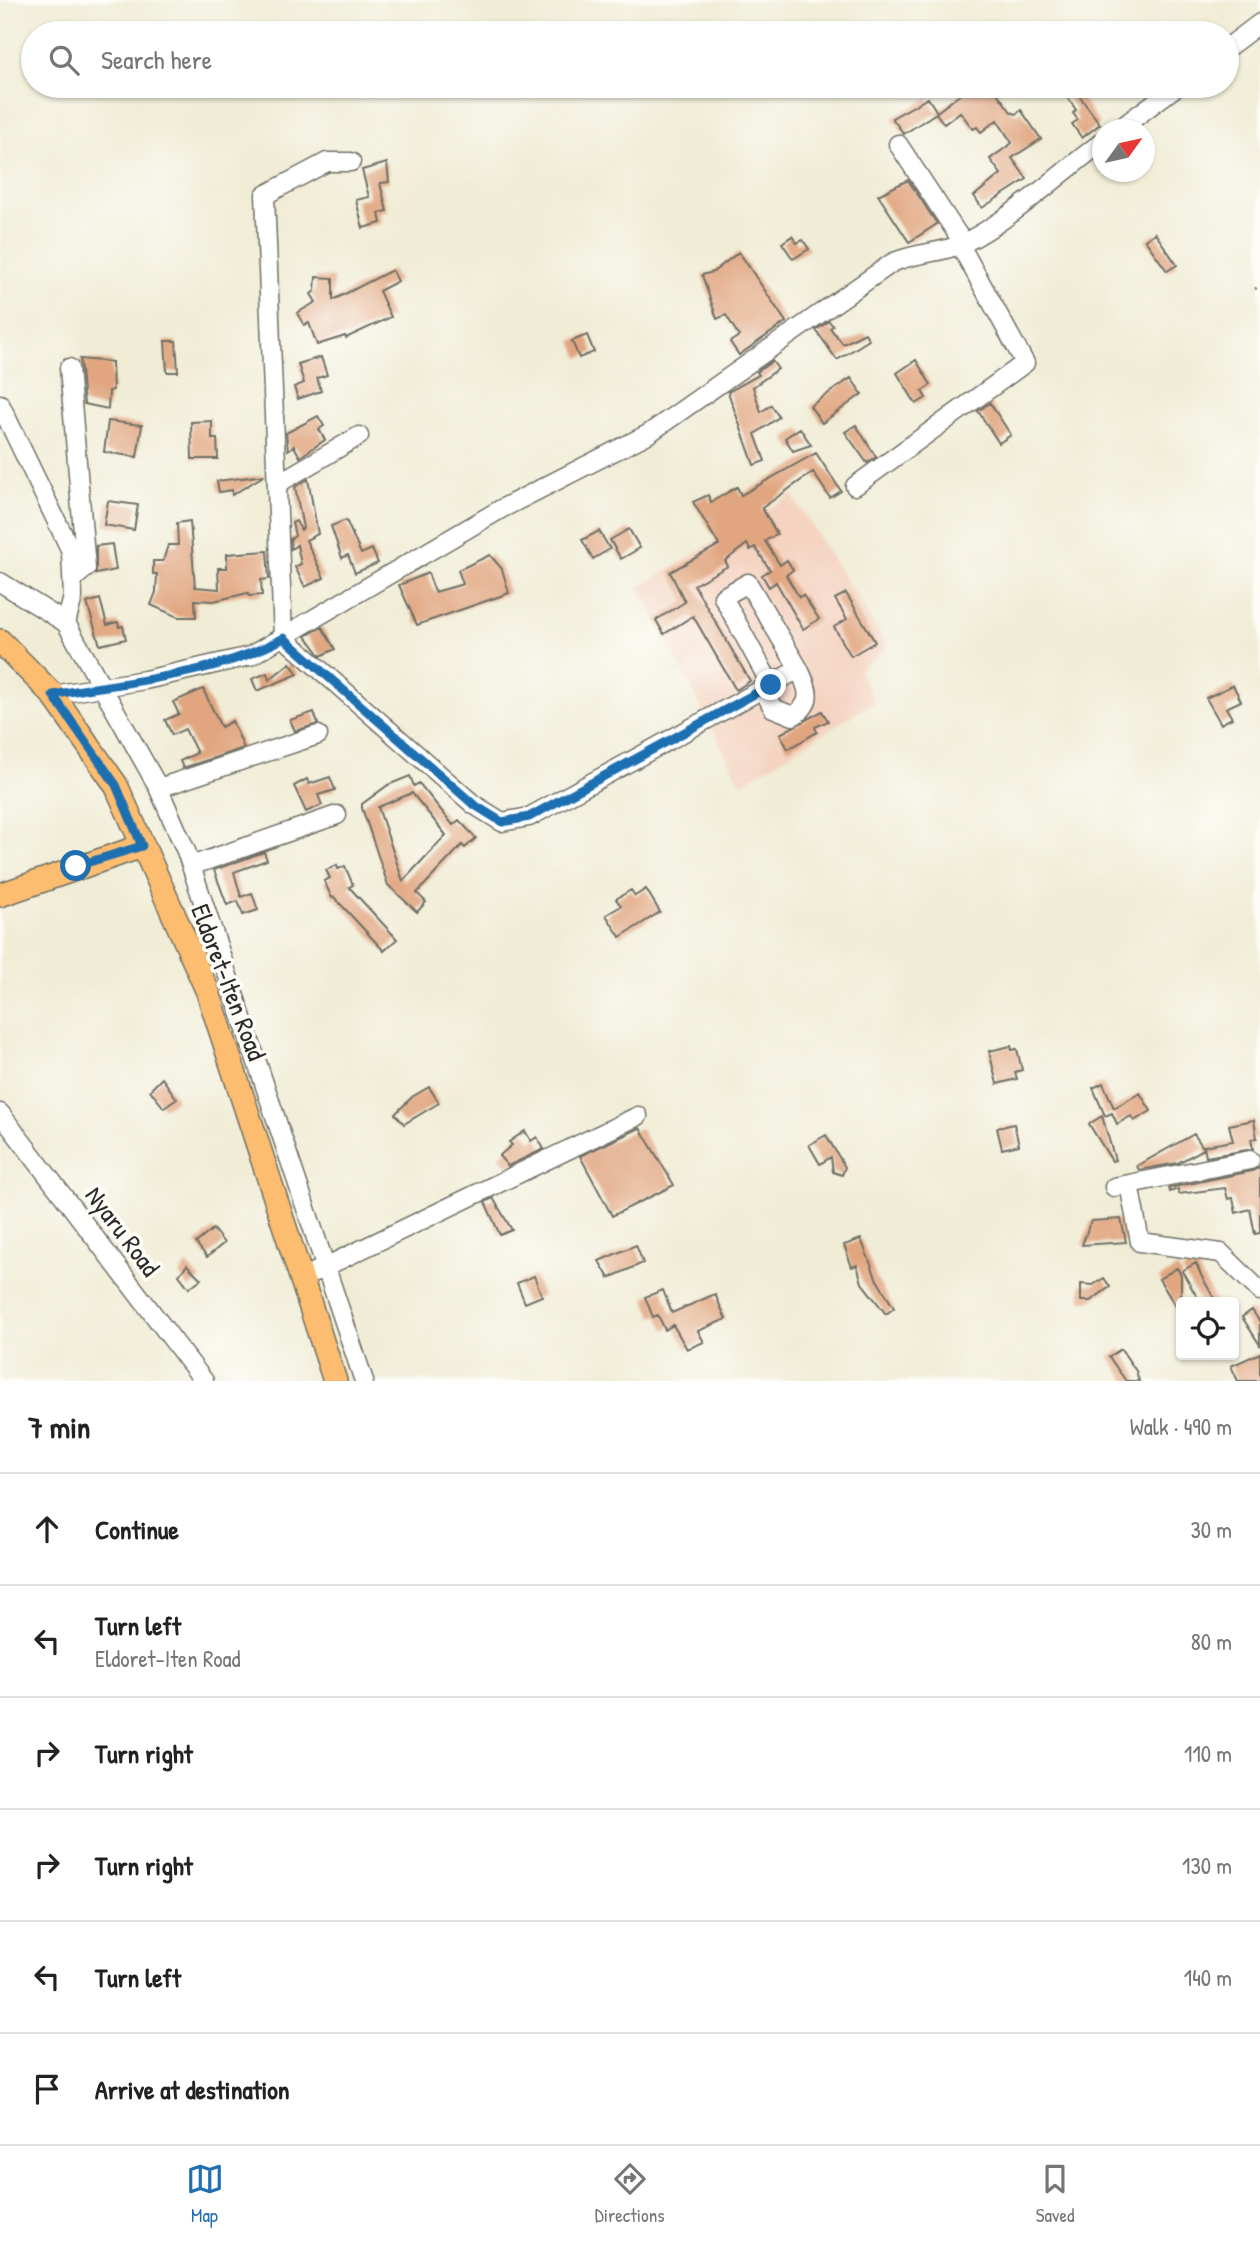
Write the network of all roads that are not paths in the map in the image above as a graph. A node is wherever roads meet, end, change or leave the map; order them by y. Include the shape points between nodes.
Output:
1 (1260, 23) edge
2 (1239, 39) edge
3 (1161, 98) edge
4 (1133, 119) edge
5 (898, 144) dead end
6 (1092, 150) edge
7 (351, 162) dead end
8 (960, 245) junction
9 (69, 368) dead end
10 (0, 404) edge
11 (359, 436) dead end
12 (277, 484) junction
13 (855, 486) dead end
14 (74, 578) junction
15 (0, 582) edge
16 (66, 623) junction
17 (284, 638) junction
18 (0, 640) edge
19 (799, 669) junction
20 (101, 686) junction
21 (767, 687) junction
22 (53, 695) junction
23 (318, 735) dead end
24 (159, 788) junction
25 (337, 815) dead end
26 (142, 846) junction
27 (191, 866) junction
28 (0, 895) edge
29 (0, 1112) edge
30 (638, 1116) dead end
31 (1250, 1160) dead end
32 (326, 1268) junction
33 (300, 1279) junction
34 (1260, 1291) edge
35 (204, 1381) edge
36 (335, 1381) edge
37 (364, 1381) edge

1 - 2 street
3 - 4 street
5 - 8 street via 960,238
6 - 8 street
7 - 12 street via 327,162 265,195
8 - 13 street via 1025,363
8 - 17 street via 917,253 892,264 648,434 501,509
9 - 14 street via 86,568
10 - 14 street via 71,551
11 - 12 street
12 - 17 street
14 - 16 street
15 - 16 street
16 - 20 street
17 - 20 street via 250,656 216,666
17 - 21 street via 473,804 502,822 529,817
18 - 22 main road, Eldoret-Iten Road
19 - 21 street
19 - 21 street via 809,689 809,701 793,716 773,708
19 - 21 street via 748,583 723,597
20 - 22 street
20 - 24 street
22 - 26 main road, Eldoret-Iten Road via 116,785
23 - 24 street
24 - 27 street
25 - 27 street
26 - 28 main road
26 - 33 main road, Eldoret-Iten Road via 208,992
27 - 32 street
29 - 35 street, Nyaru Road
30 - 32 street
31 - 34 street via 1121,1186 1140,1242 1221,1253
32 - 33 street
32 - 37 street
33 - 36 main road, Eldoret-Iten Road

